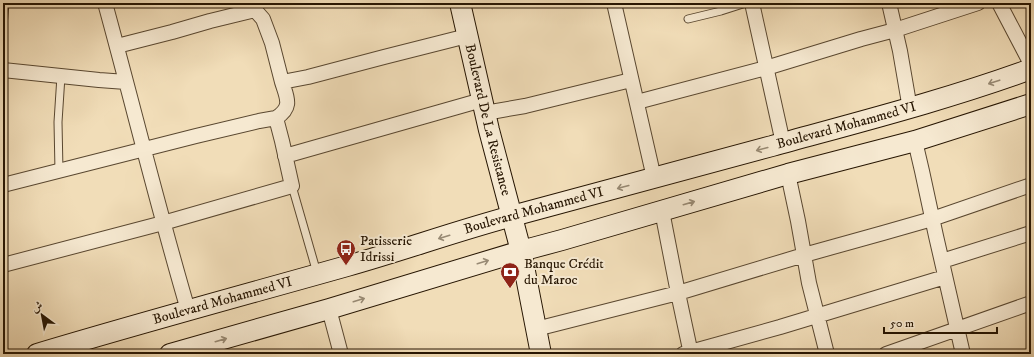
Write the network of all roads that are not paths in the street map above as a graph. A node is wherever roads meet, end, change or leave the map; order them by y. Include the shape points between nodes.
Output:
1 (5, 3) edge
2 (105, 3) edge
3 (460, 3) edge
4 (614, 3) edge
5 (746, 3) edge
6 (752, 3) edge
7 (889, 3) edge
8 (978, 3) edge
9 (999, 3) edge
10 (688, 19) dead end
11 (3, 26) edge
12 (895, 30) junction
13 (467, 36) junction
14 (117, 46) junction
15 (1031, 64) edge
16 (766, 68) junction
17 (1031, 69) edge
18 (3, 70) edge
19 (61, 76) junction
20 (631, 80) junction
21 (126, 82) junction
22 (282, 82) junction
23 (637, 102) junction
24 (1031, 104) edge
25 (484, 107) junction
26 (910, 109) junction
27 (276, 118) junction
28 (915, 141) junction
29 (784, 143) junction
30 (144, 150) junction
31 (285, 156) junction
32 (59, 171) junction
33 (788, 174) junction
34 (654, 178) junction
35 (3, 185) edge
36 (1031, 185) edge
37 (292, 186) junction
38 (662, 211) junction
39 (512, 216) junction
40 (932, 219) junction
41 (163, 223) junction
42 (1031, 233) edge
43 (521, 251) junction
44 (804, 255) junction
45 (942, 261) junction
46 (3, 265) edge
47 (318, 273) junction
48 (945, 277) junction
49 (678, 293) junction
50 (1031, 303) edge
51 (329, 309) junction
52 (188, 310) junction
53 (817, 316) junction
54 (536, 329) junction
55 (958, 329) junction
56 (688, 353) edge
57 (37, 354) edge
58 (170, 354) edge
59 (341, 354) edge
60 (541, 354) edge
61 (826, 354) edge
62 (886, 354) edge
63 (963, 354) edge

1 - 11 lane
2 - 14 street
3 - 13 main road, Boulevard De La Resistance
4 - 20 street
5 - 10 lane
6 - 16 street
7 - 12 street
8 - 12 street
9 - 15 street
12 - 16 street
12 - 26 street
13 - 22 street via 308,78
13 - 25 main road, Boulevard De La Resistance
14 - 21 street
14 - 22 street via 255,10 267,29
16 - 23 street
16 - 29 street
17 -> 26 main road, Boulevard Mohammed VI
18 - 19 street
19 - 21 street
19 - 32 lane via 58,122
20 - 23 street
20 - 25 street via 525,106
21 - 30 street
22 - 27 street via 287,97 286,109
23 - 34 street
24 - 28 main road
25 - 31 street
25 - 39 main road, Boulevard De La Resistance
26 - 29 main road, Boulevard Mohammed VI
27 - 30 street
27 - 31 street
28 - 33 main road
28 - 40 street
29 -> 34 main road, Boulevard Mohammed VI
30 - 32 street
30 - 41 street
31 - 37 street
32 - 35 street
38 -> 33 main road
33 - 44 street
34 -> 39 main road, Boulevard Mohammed VI
36 - 40 street
37 - 41 street
37 - 47 lane
38 - 43 main road
38 - 49 street
39 - 43 main road, Boulevard De La Resistance
39 -> 47 main road, Boulevard Mohammed VI
40 - 44 street
40 - 45 street
41 - 46 street
41 - 52 street
42 - 45 street
51 -> 43 main road
43 - 54 main road, Boulevard De La Resistance
44 - 49 street
44 - 53 street
45 - 48 street
47 - 52 main road, Boulevard Mohammed VI
48 - 53 street
48 - 55 street
49 - 54 street
49 - 56 street
50 - 55 street
58 -> 51 main road
51 - 59 street
52 - 57 main road, Boulevard Mohammed VI
53 - 56 street
53 - 61 street
54 - 60 main road, Boulevard De La Resistance
55 - 62 street
55 - 63 street

